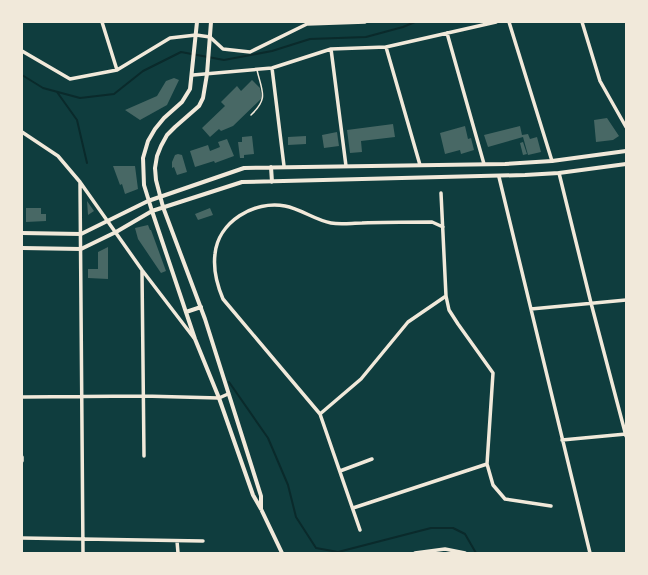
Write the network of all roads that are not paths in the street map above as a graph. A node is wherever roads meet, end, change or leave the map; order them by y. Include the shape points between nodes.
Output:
1 (102, 22) edge
2 (197, 22) edge
3 (211, 22) edge
4 (363, 22) edge
5 (496, 22) edge
6 (509, 22) edge
7 (582, 22) edge
8 (307, 23) edge
9 (447, 34) junction
10 (196, 35) junction
11 (210, 37) junction
12 (386, 48) junction
13 (331, 49) junction
14 (22, 51) edge
15 (272, 68) junction
16 (117, 70) junction
17 (257, 70) junction
18 (207, 74) junction
19 (193, 75) junction
20 (251, 115) dead end
21 (626, 127) edge
22 (22, 132) edge
23 (626, 151) edge
24 (552, 161) junction
25 (484, 164) junction
26 (626, 164) edge
27 (420, 165) junction
28 (284, 166) junction
29 (346, 166) junction
30 (271, 167) junction
31 (559, 173) junction
32 (499, 177) junction
33 (80, 182) junction
34 (272, 182) junction
35 (441, 193) dead end
36 (160, 196) junction
37 (148, 201) junction
38 (163, 207) junction
39 (152, 211) junction
40 (107, 221) junction
41 (443, 227) junction
42 (116, 232) junction
43 (22, 233) edge
44 (81, 234) junction
45 (22, 248) edge
46 (81, 249) junction
47 (142, 270) junction
48 (446, 296) junction
49 (626, 300) edge
50 (591, 303) junction
51 (201, 307) junction
52 (531, 309) junction
53 (186, 312) junction
54 (195, 339) junction
55 (228, 394) junction
56 (82, 396) junction
57 (143, 396) junction
58 (22, 397) edge
59 (219, 398) junction
60 (320, 414) junction
61 (626, 435) edge
62 (562, 440) junction
63 (144, 456) dead end
64 (22, 457) edge
65 (372, 459) dead end
66 (22, 461) edge
67 (487, 464) junction
68 (340, 471) junction
69 (551, 506) dead end
70 (352, 508) junction
71 (261, 509) junction
72 (360, 530) dead end
73 (22, 538) edge
74 (83, 539) junction
75 (177, 541) junction
76 (203, 541) dead end
77 (83, 553) edge
78 (178, 553) edge
79 (282, 553) edge
80 (415, 553) edge
81 (465, 553) edge
82 (590, 553) edge

1 - 16 street
2 - 10 street
3 - 11 street
4 - 8 street
5 - 9 street
6 - 24 street
7 - 21 street via 600,81
8 - 11 street via 250,52 223,49
9 - 12 street
9 - 25 street
10 - 11 street
10 - 16 street via 170,38
10 - 19 street
11 - 18 street
12 - 13 street
12 - 27 street
13 - 15 street
13 - 29 street
14 - 16 street via 70,79
15 - 17 street
15 - 28 street
17 - 18 street
17 - 20 lane via 264,99
18 - 19 street
18 - 36 street via 199,106 167,135 160,146 155,168
19 - 37 street via 187,96 164,118 148,141 143,158 144,185
22 - 33 street via 58,156
23 - 24 street
24 - 25 street
25 - 27 street
26 - 31 street
27 - 29 street
28 - 29 street
28 - 30 street
30 - 34 street
30 - 36 street via 244,168
31 - 32 street
31 - 50 street
32 - 34 street
32 - 52 street
33 - 40 street
33 - 44 street
34 - 38 street via 242,182
35 - 41 street
36 - 37 street
36 - 38 street
37 - 39 street
37 - 40 street
38 - 39 street
38 - 51 street
39 - 42 street
39 - 53 street
40 - 42 street
40 - 44 street
41 - 48 street
41 - 60 street via 432,222 331,223 286,206 274,205 246,212 232,222 222,234 215,254 215,264 216,277 224,299
42 - 46 street
42 - 47 street
43 - 44 street
44 - 46 street
45 - 46 street
46 - 56 street
47 - 54 street
47 - 57 street
48 - 60 street via 408,322 361,378
48 - 67 street via 449,310 493,373
49 - 50 street
50 - 52 street
50 - 61 street
51 - 53 street
51 - 55 street
52 - 62 street
53 - 54 street
54 - 59 street
55 - 59 street
55 - 71 street via 261,496
56 - 57 street
56 - 58 street
56 - 74 street
57 - 59 street
57 - 63 street
59 - 71 street via 253,495
60 - 68 street
61 - 62 street
62 - 82 street
64 - 66 street
65 - 68 street
67 - 69 street via 493,485 506,499
67 - 70 street
68 - 70 street
70 - 72 street
71 - 79 street
73 - 74 street
74 - 75 street
74 - 77 street
75 - 76 street
75 - 78 street
80 - 81 street via 446,549

